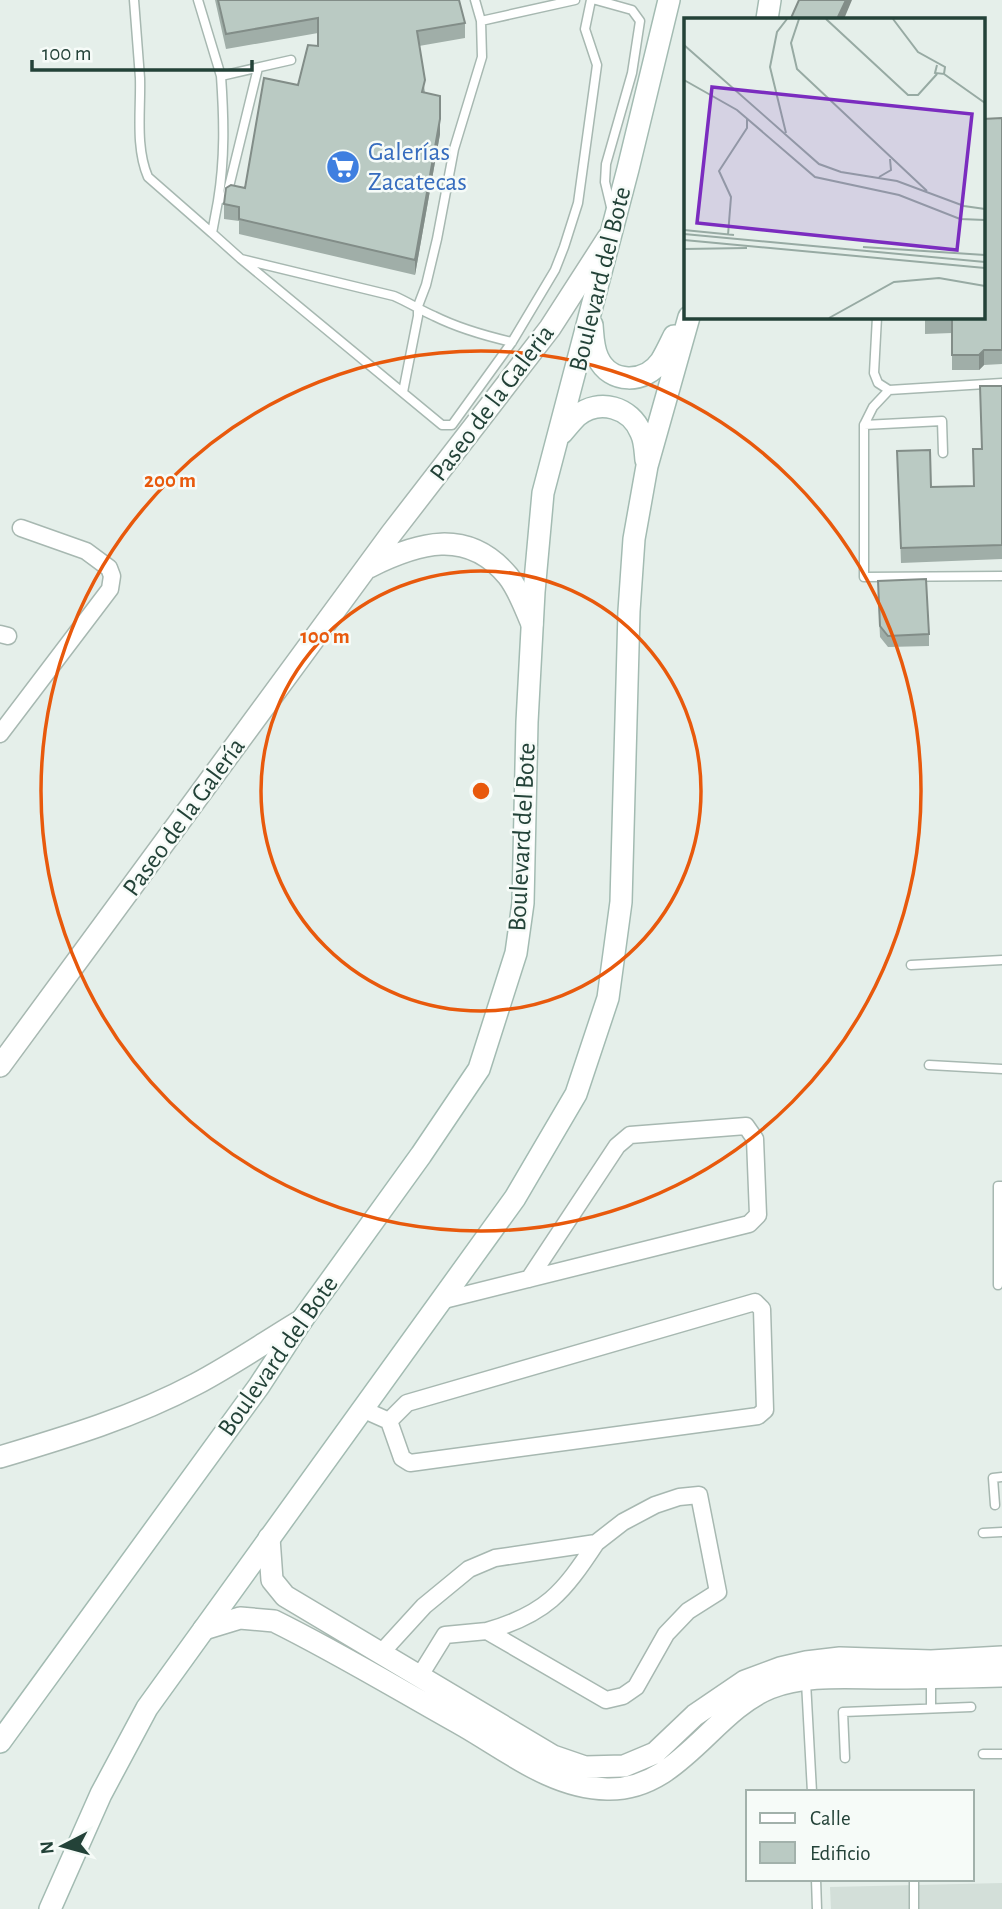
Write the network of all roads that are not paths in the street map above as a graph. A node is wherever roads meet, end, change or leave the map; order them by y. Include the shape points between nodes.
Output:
1 (134, 0) edge
2 (198, 0) edge
3 (475, 0) edge
4 (575, 0) edge
5 (593, 0) edge
6 (669, 0) edge
7 (770, 0) edge
8 (766, 18) edge
9 (481, 21) junction
10 (291, 60) dead end
11 (258, 68) junction
12 (221, 76) junction
13 (218, 201) junction
14 (613, 227) junction
15 (212, 233) junction
16 (242, 259) junction
17 (418, 306) junction
18 (591, 313) junction
19 (685, 318) edge
20 (686, 318) edge
21 (877, 318) edge
22 (512, 342) junction
23 (1002, 383) edge
24 (889, 390) junction
25 (403, 392) junction
26 (863, 425) junction
27 (559, 436) junction
28 (943, 453) dead end
29 (647, 466) junction
30 (21, 528) dead end
31 (367, 568) junction
32 (1002, 576) edge
33 (532, 624) junction
34 (0, 734) edge
35 (1002, 960) edge
36 (911, 965) dead end
37 (929, 1065) dead end
38 (0, 1066) edge
39 (1002, 1069) edge
40 (1002, 1186) edge
41 (529, 1279) junction
42 (998, 1285) dead end
43 (440, 1301) junction
44 (302, 1320) junction
45 (362, 1409) junction
46 (389, 1421) junction
47 (0, 1457) edge
48 (1002, 1477) edge
49 (995, 1505) dead end
50 (1002, 1532) edge
51 (983, 1533) dead end
52 (269, 1538) junction
53 (596, 1544) junction
54 (204, 1629) junction
55 (487, 1631) junction
56 (359, 1640) junction
57 (381, 1653) junction
58 (342, 1657) junction
59 (1002, 1657) edge
60 (931, 1670) junction
61 (806, 1671) junction
62 (419, 1676) junction
63 (1002, 1676) edge
64 (971, 1707) dead end
65 (931, 1708) junction
66 (475, 1721) junction
67 (0, 1742) edge
68 (983, 1754) dead end
69 (1002, 1754) edge
70 (845, 1758) dead end
71 (812, 1790) edge
72 (816, 1881) edge
73 (914, 1881) edge
74 (50, 1909) edge
75 (817, 1909) edge
76 (914, 1909) edge

1 - 15 lane via 145,169 148,177
2 - 12 lane
3 - 9 lane
4 - 9 lane
5 - 14 lane via 632,10 640,21 632,73 606,164
5 - 22 lane via 585,29 597,65 578,203 555,270
6 - 14 main road, Boulevard del Bote
7 - 8 main road
9 - 17 lane via 482,57 454,149
10 - 11 lane
11 - 12 lane
11 - 13 lane via 227,194
12 - 13 lane via 224,168
13 - 15 lane
14 - 18 main road, Boulevard del Bote
14 - 31 main road, Paseo de la Galeria via 550,328
15 - 16 lane
16 - 17 lane
16 - 25 lane
17 - 22 lane via 432,316
17 - 25 lane
18 - 19 main road via 598,359 611,375 633,379 660,363
18 - 27 main road, Boulevard del Bote
20 - 29 main road
21 - 24 lane via 874,373 878,383
22 - 25 lane via 452,425 442,425
23 - 24 lane
24 - 26 lane
26 - 28 lane via 943,421
26 - 32 lane via 864,577
27 - 29 main road via 593,408 616,408 640,430
27 - 33 main road, Boulevard del Bote via 543,492
29 - 43 main road via 633,551 621,902 608,998 576,1094 515,1198
30 - 34 street via 86,551 109,568 113,582
31 - 33 main road via 419,546 466,545 507,575
31 - 38 main road, Paseo de la Galería
33 - 44 main road, Boulevard del Bote via 523,903 516,953 479,1069
35 - 36 lane
37 - 39 lane
40 - 42 lane via 998,1186
41 - 41 street via 749,1224 758,1215 755,1139 746,1126 630,1135 617,1146
41 - 43 street
43 - 45 main road
44 - 47 main road via 197,1384 137,1412
44 - 67 main road, Boulevard del Bote
45 - 46 street
45 - 52 main road
46 - 46 street via 402,1458 410,1463 758,1416 765,1410 762,1309 755,1302 407,1403
48 - 49 lane via 993,1478
50 - 51 lane
52 - 54 main road
52 - 56 main road via 272,1580 285,1596
53 - 55 street via 571,1581 548,1603 517,1622
53 - 55 street via 655,1505 699,1495 718,1592 688,1611 666,1634 636,1687 606,1700
53 - 57 street via 495,1558 469,1569 424,1606
54 - 58 main road via 240,1618 274,1621
54 - 74 main road via 141,1720 101,1794
55 - 62 street via 445,1634
56 - 57 main road
56 - 58 lane
57 - 62 main road
58 - 66 main road
59 - 60 main road
60 - 61 main road via 840,1658
60 - 63 main road
60 - 65 lane
61 - 66 main road via 780,1668 745,1681 695,1715 655,1753 624,1766 585,1767
61 - 71 lane
62 - 66 main road
64 - 65 lane
65 - 70 lane via 843,1712
68 - 69 lane
72 - 75 lane
73 - 76 lane

